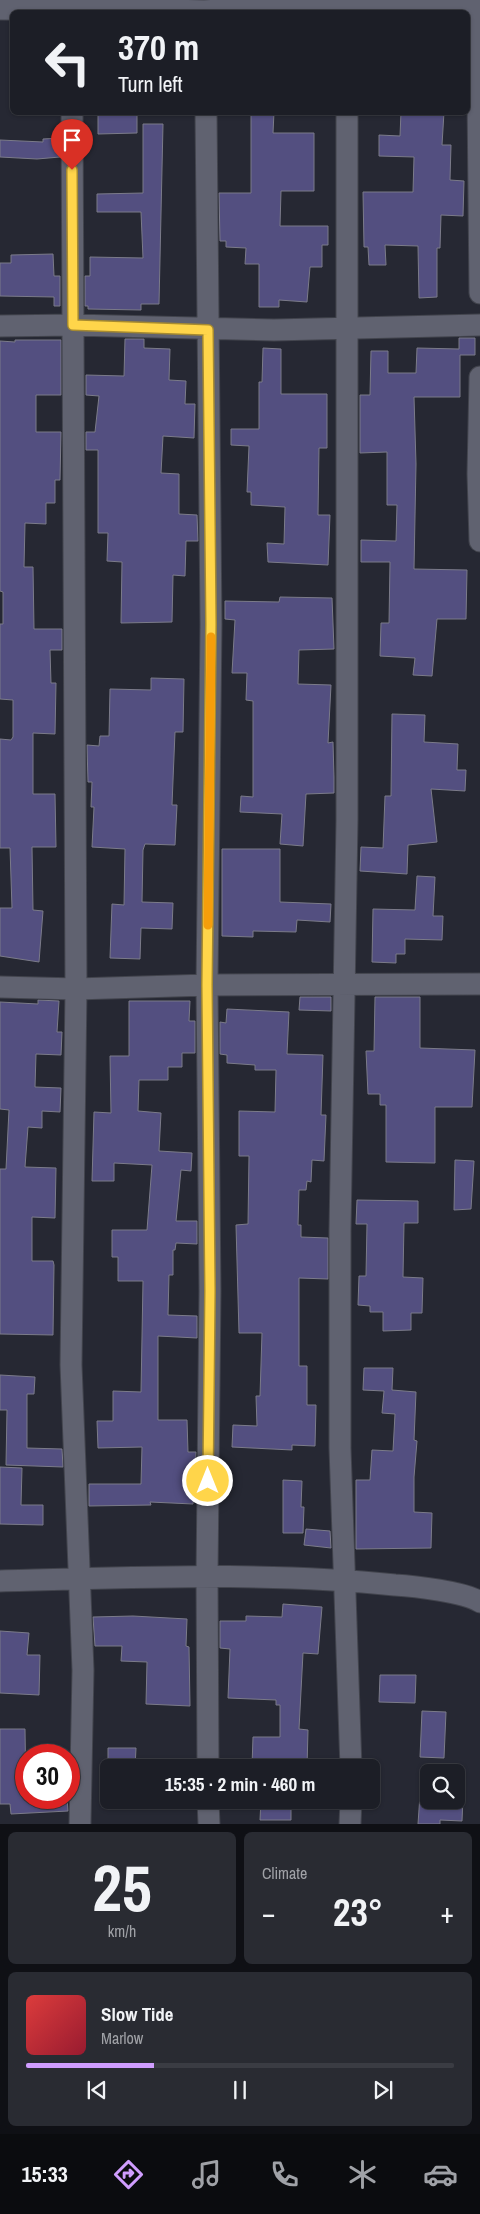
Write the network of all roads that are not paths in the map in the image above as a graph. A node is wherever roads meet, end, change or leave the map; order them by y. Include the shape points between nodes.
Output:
1 (478, 4) edge
2 (345, 5) edge
3 (71, 8) edge
4 (204, 8) edge
5 (0, 9) edge
6 (72, 115) edge
7 (206, 115) edge
8 (347, 115) edge
9 (480, 293) edge
10 (73, 325) junction
11 (480, 325) edge
12 (0, 326) edge
13 (346, 328) junction
14 (208, 330) junction
15 (480, 377) edge
16 (480, 541) edge
17 (345, 984) junction
18 (480, 984) edge
19 (207, 985) junction
20 (0, 987) edge
21 (76, 989) junction
22 (207, 1576) junction
23 (80, 1579) junction
24 (0, 1580) edge
25 (346, 1580) junction
26 (480, 1602) edge
27 (208, 1759) edge
28 (351, 1759) edge
29 (208, 1809) edge
30 (350, 1809) edge
31 (80, 1824) edge
32 (209, 1824) edge
33 (350, 1824) edge

1 - 2 street
1 - 9 street
2 - 4 street
3 - 4 street
3 - 5 street
6 - 10 street
7 - 14 street
8 - 13 street
10 - 12 street
10 - 14 street
10 - 21 street
11 - 13 street
13 - 14 street
13 - 17 street
14 - 19 street via 211,624
15 - 16 street
17 - 18 street
17 - 19 street
17 - 25 street via 340,1448
19 - 21 street
19 - 22 street via 210,1291
20 - 21 street
21 - 23 street via 71,1365
22 - 23 street
22 - 25 street
22 - 27 street
23 - 24 street
23 - 31 street via 83,1670
25 - 26 street via 425,1588
25 - 28 street
29 - 32 street
30 - 33 street

